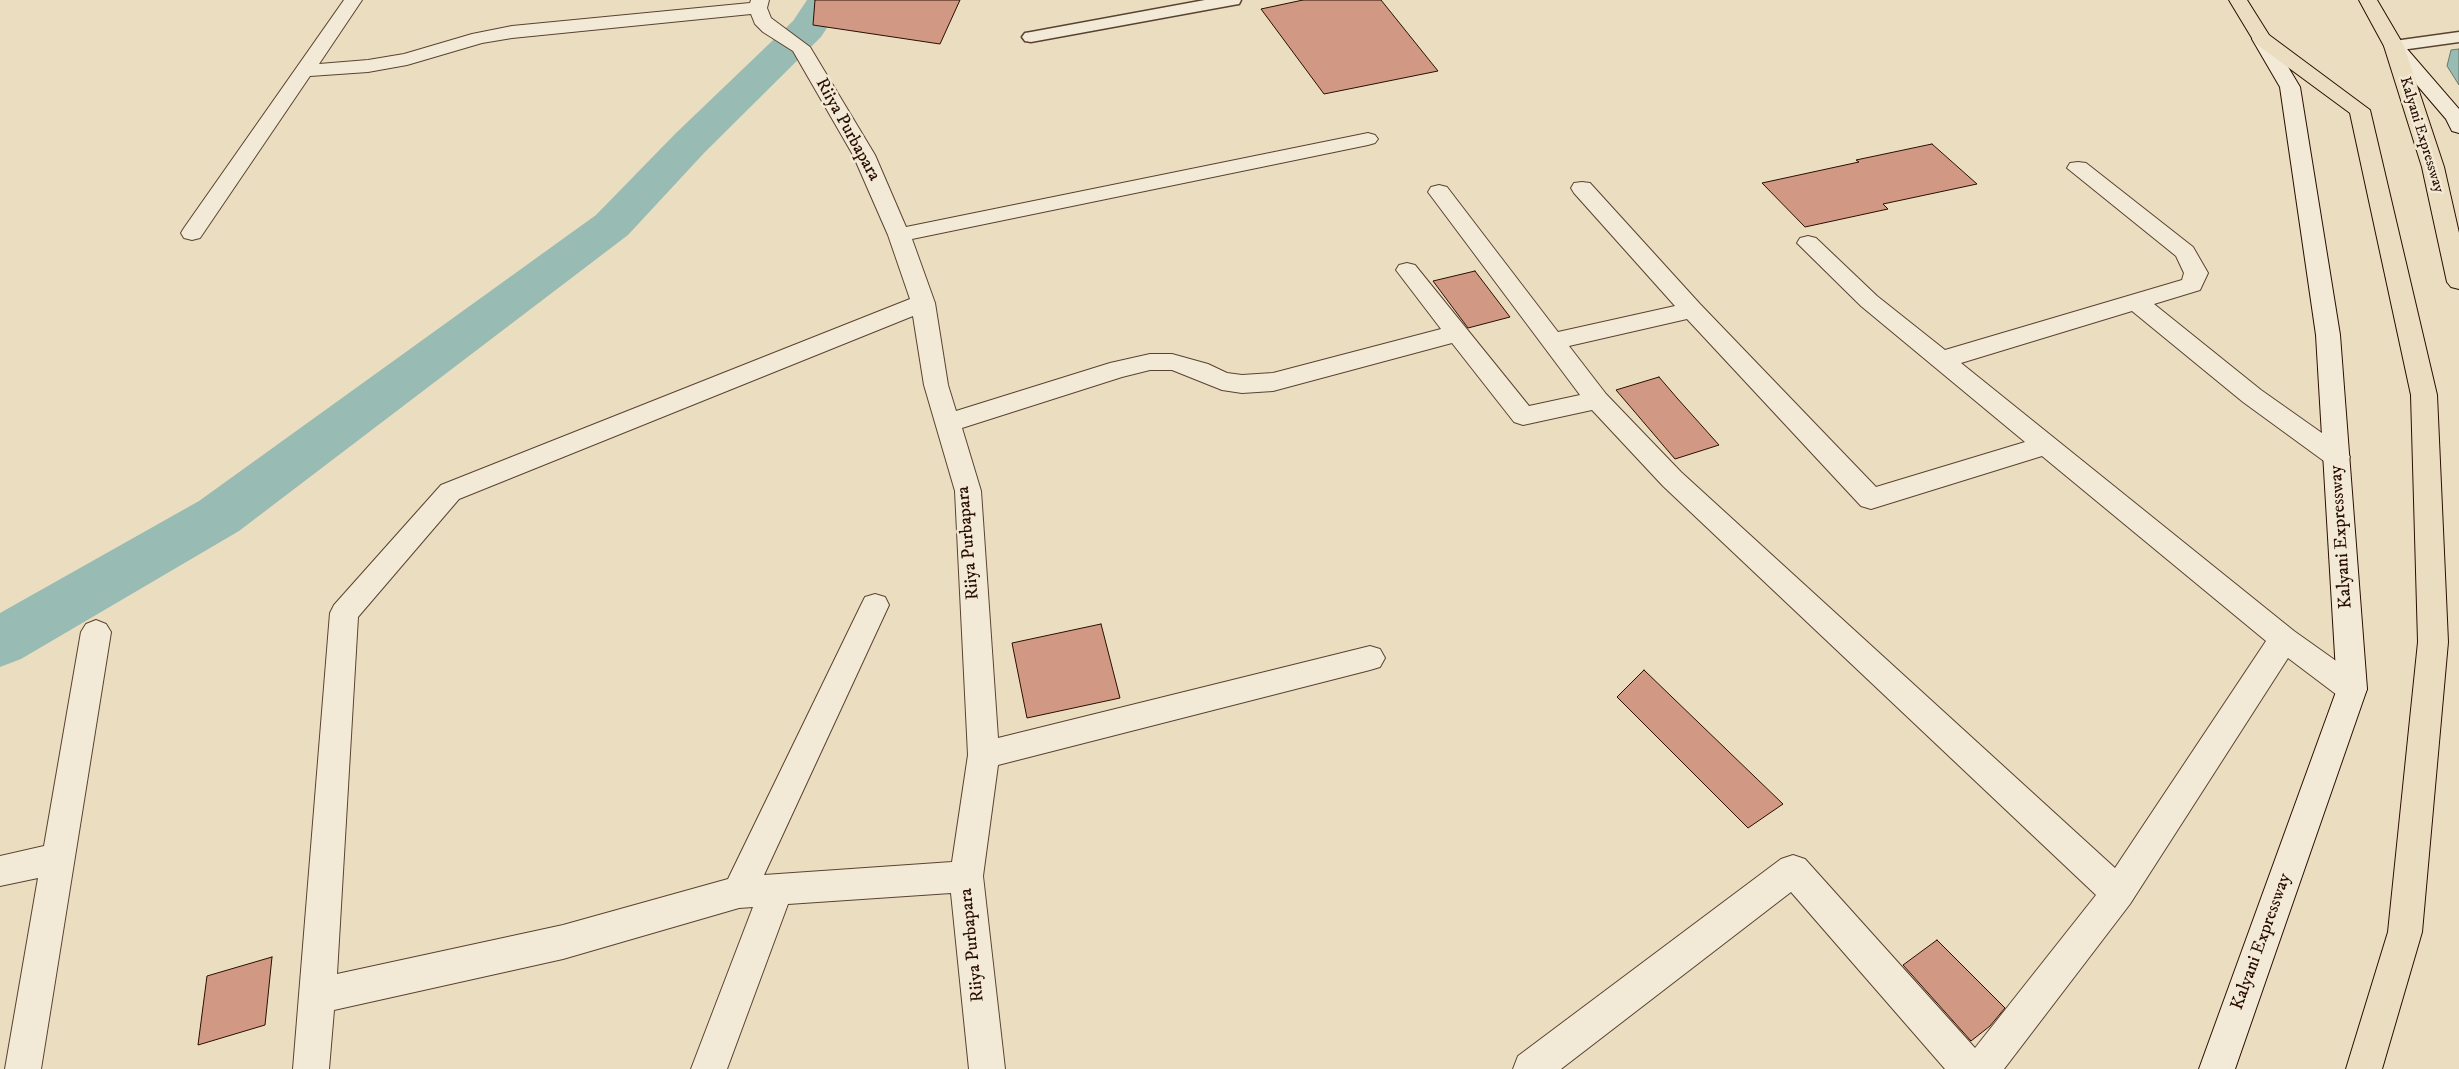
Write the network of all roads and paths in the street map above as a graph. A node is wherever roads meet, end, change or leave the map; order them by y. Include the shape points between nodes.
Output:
1 (353, 0) edge
2 (1233, 0) edge
3 (2238, 0) edge
4 (2368, 0) edge
5 (759, 4) edge
6 (1031, 37) dead end
7 (2459, 37) edge
8 (2262, 39) junction
9 (2394, 46) junction
10 (305, 70) junction
11 (2459, 127) edge
12 (1368, 139) dead end
13 (2078, 168) dead end
14 (1582, 188) dead end
15 (1439, 192) dead end
16 (192, 233) dead end
17 (899, 235) junction
18 (1808, 243) dead end
19 (1407, 270) dead end
20 (2459, 282) edge
21 (923, 303) junction
22 (2137, 303) junction
23 (1692, 310) junction
24 (1457, 332) junction
25 (1551, 342) junction
26 (1941, 360) junction
27 (1597, 400) junction
28 (947, 423) junction
29 (2045, 446) junction
30 (2338, 457) junction
31 (875, 605) dead end
32 (96, 632) dead end
33 (2284, 639) junction
34 (1370, 658) dead end
35 (2352, 690) junction
36 (984, 756) junction
37 (58, 858) junction
38 (0, 871) edge
39 (966, 876) junction
40 (776, 890) junction
41 (739, 892) junction
42 (2118, 893) junction
43 (318, 996) junction
44 (23, 1069) edge
45 (311, 1069) edge
46 (709, 1069) edge
47 (987, 1069) edge
48 (1530, 1069) edge
49 (1969, 1069) edge
50 (1980, 1069) edge
51 (2217, 1069) edge
52 (2364, 1069) edge

1 - 10 street
2 - 6 lane
3 - 8 highway, Kalyani Expressway
4 - 9 highway, Kalyani Expressway
5 - 10 street via 512,32 368,66
5 - 17 street, Riiya Purbapara via 762,20 800,47 864,155
7 - 9 lane
8 - 30 street, Kalyani Expressway via 2290,87 2328,335
8 - 52 highway via 2360,110 2424,395 2433,642 2405,932
9 - 11 street, Kalyani Expressway via 2456,118
9 - 20 highway, Kalyani Expressway via 2433,167
10 - 16 street
12 - 17 street
13 - 22 street via 2186,252 2196,272 2192,285
14 - 23 street
15 - 25 street
17 - 21 street, Riiya Purbapara
18 - 26 street via 1869,301
19 - 24 street
21 - 28 street, Riiya Purbapara via 936,385
21 - 43 street via 450,492 344,613
22 - 26 street
22 - 30 street via 2252,396
23 - 25 street
23 - 29 street via 1871,499
24 - 27 street via 1524,416
24 - 28 street via 1273,382 1228,382 1172,362 1150,362
25 - 27 street
26 - 29 street
27 - 42 street via 1672,479
28 - 36 street, Riiya Purbapara via 968,491
29 - 33 street
30 - 35 street, Kalyani Expressway
31 - 41 street
32 - 37 street
33 - 35 street
33 - 42 street
34 - 36 street
35 - 51 street, Kalyani Expressway
36 - 39 street, Riiya Purbapara
37 - 38 street
37 - 44 street
39 - 40 street
39 - 47 street, Riiya Purbapara
40 - 41 street
40 - 46 street
41 - 43 street via 564,942
42 - 50 street
43 - 45 street
48 - 49 street via 1792,870

